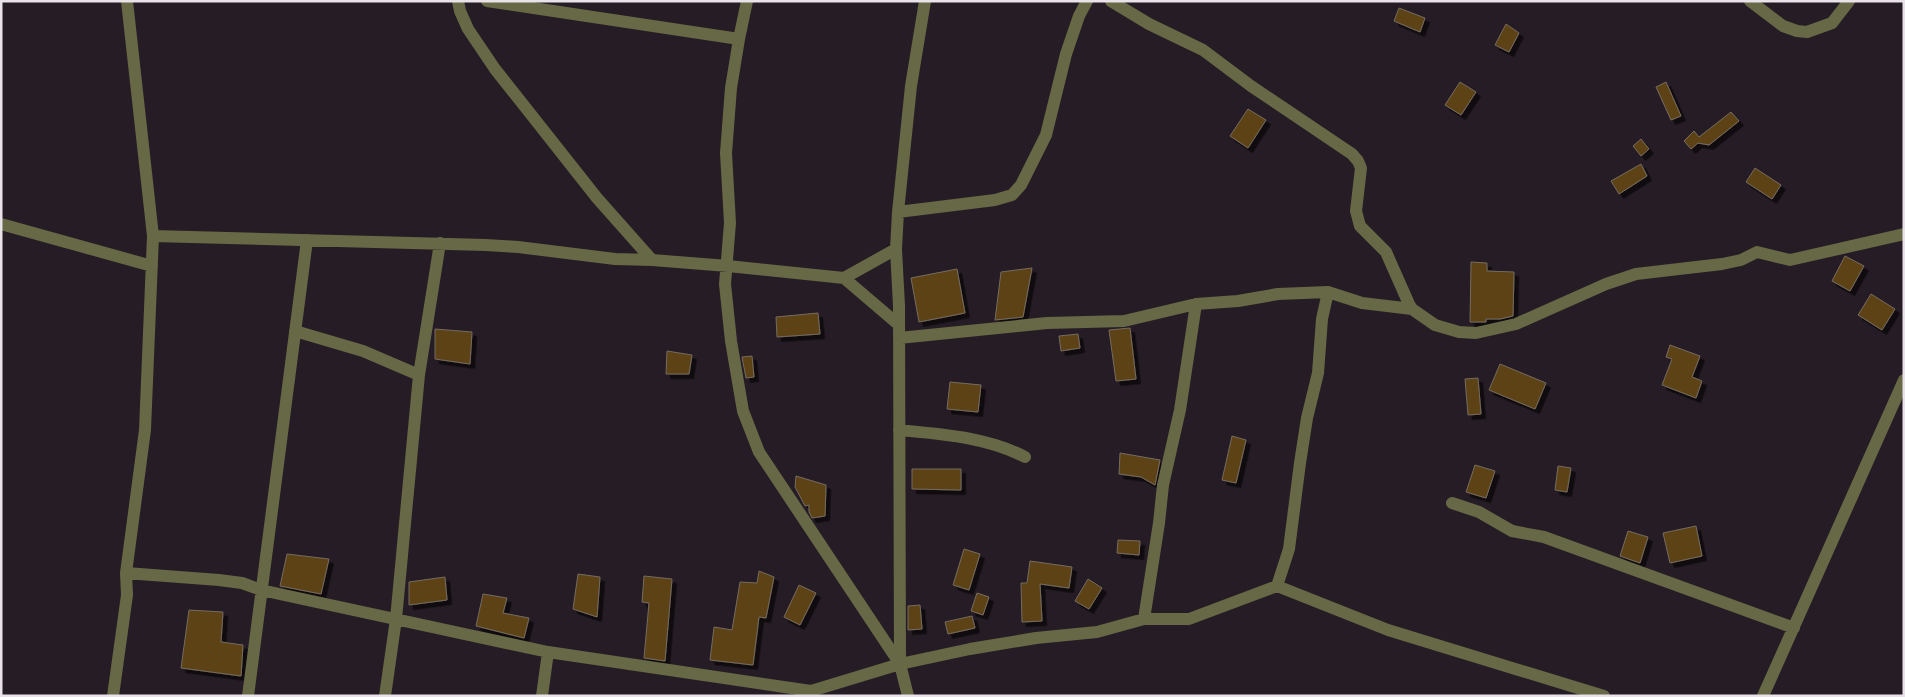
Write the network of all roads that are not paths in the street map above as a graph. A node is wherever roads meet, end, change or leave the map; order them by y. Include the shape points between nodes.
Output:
1 (127, 1) edge
2 (458, 1) edge
3 (487, 1) edge
4 (747, 1) edge
5 (925, 1) edge
6 (1087, 1) edge
7 (1111, 1) edge
8 (1750, 1) edge
9 (1849, 1) edge
10 (739, 38) junction
11 (898, 212) junction
12 (1, 224) edge
13 (1904, 234) edge
14 (153, 236) junction
15 (307, 240) junction
16 (440, 243) junction
17 (896, 249) junction
18 (652, 260) junction
19 (152, 266) junction
20 (728, 266) junction
21 (844, 278) junction
22 (1328, 292) junction
23 (1196, 304) junction
24 (1412, 309) junction
25 (899, 331) junction
26 (295, 332) junction
27 (419, 375) junction
28 (1902, 389) edge
29 (899, 430) junction
30 (1024, 457) dead end
31 (1452, 503) dead end
32 (126, 573) junction
33 (1277, 586) junction
34 (261, 590) junction
35 (1144, 618) junction
36 (396, 619) junction
37 (1794, 628) junction
38 (548, 652) junction
39 (900, 664) junction
40 (811, 693) edge
41 (113, 696) edge
42 (248, 696) edge
43 (386, 696) edge
44 (542, 696) edge
45 (908, 696) edge
46 (1604, 696) edge
47 (1763, 696) edge

1 - 14 street
2 - 18 street via 468,28 495,69 597,198
3 - 10 street
4 - 10 street
5 - 11 street via 911,86
6 - 11 street via 1066,54 1046,135 1021,185 1012,195 994,200
7 - 24 street via 1202,50 1352,154 1361,168 1356,211 1358,224 1386,252
8 - 9 street via 1783,26 1807,32 1832,23
10 - 20 street via 726,154 730,223
11 - 17 street
12 - 19 street
13 - 24 street via 1790,260 1758,252 1722,264 1636,274 1516,324 1476,333 1444,329
14 - 15 street
14 - 19 street
15 - 16 street
15 - 26 street
16 - 18 street
16 - 27 street
17 - 21 street
17 - 25 street
18 - 20 street
19 - 32 street via 144,430
20 - 21 street
20 - 39 street via 725,284 731,341 743,411 759,452
21 - 25 street
22 - 23 street via 1278,294
22 - 24 street via 1362,303
22 - 33 street via 1289,549
23 - 25 street via 1124,321
23 - 35 street
25 - 29 street
26 - 27 street via 363,351
26 - 34 street
27 - 36 street
28 - 37 street
29 - 30 street via 949,435 1008,448
29 - 39 street
31 - 37 street via 1479,512 1512,531 1544,537
32 - 34 street via 220,580
32 - 41 street via 127,595
33 - 35 street via 1189,618
33 - 46 street via 1388,630
34 - 36 street
34 - 42 street
35 - 39 street via 1097,632 1036,638
36 - 38 street
36 - 43 street
37 - 47 street
38 - 40 street
38 - 44 street
39 - 40 street
39 - 45 street

